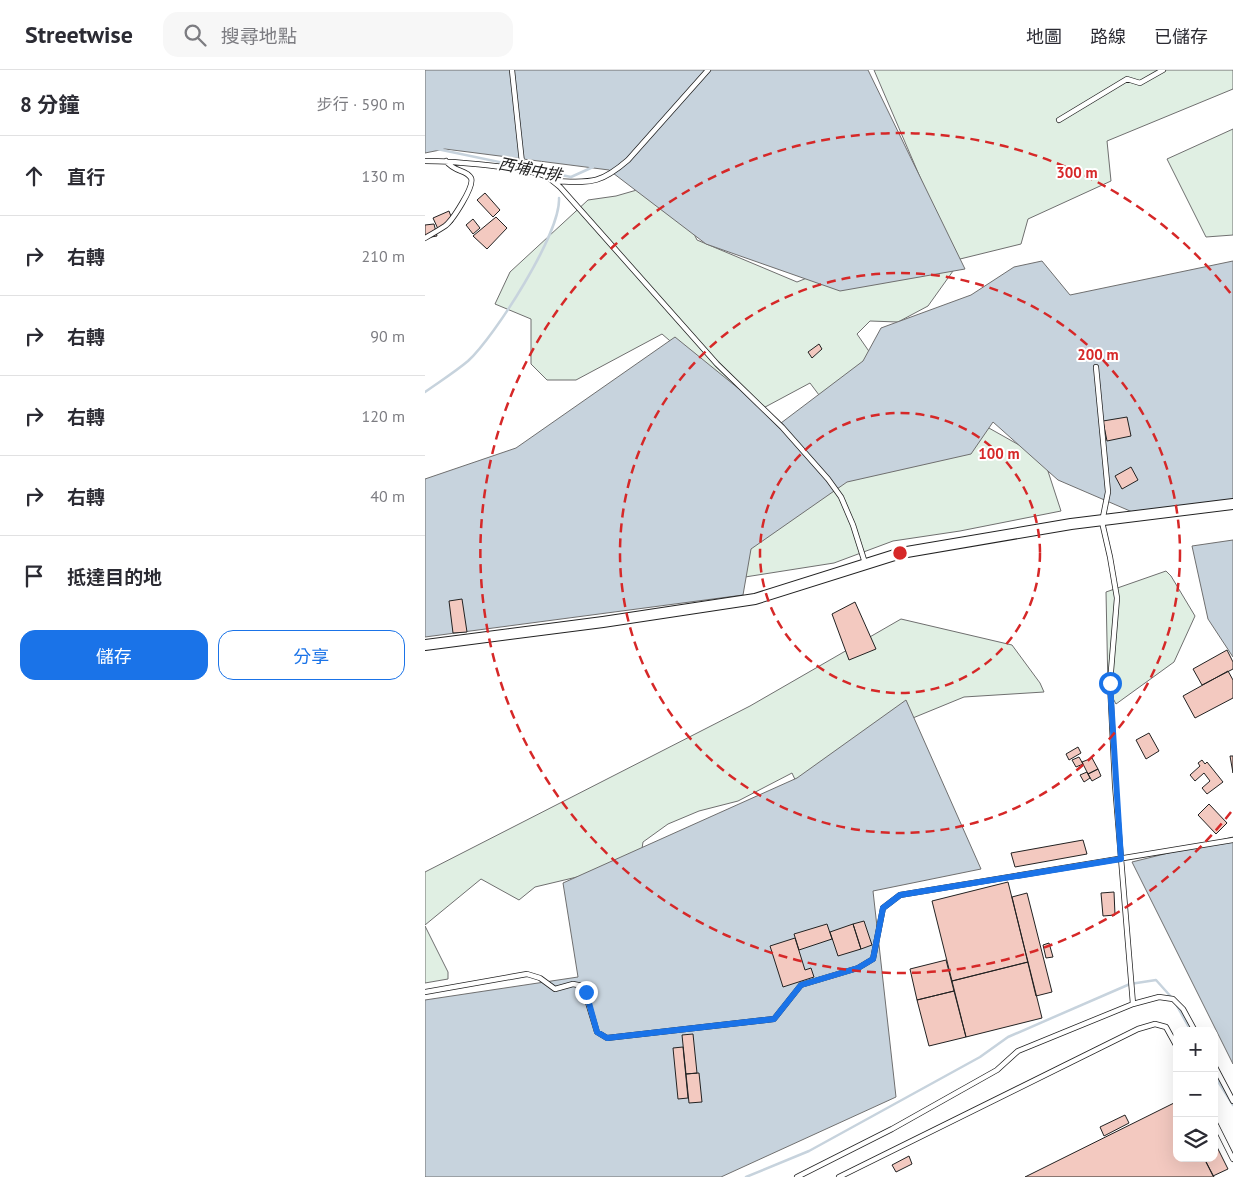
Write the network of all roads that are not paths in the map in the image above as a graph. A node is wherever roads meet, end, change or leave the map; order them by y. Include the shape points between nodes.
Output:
1 (512, 70) edge
2 (708, 70) edge
3 (1163, 70) edge
4 (1059, 120) dead end
5 (425, 160) edge
6 (446, 161) junction
7 (523, 172) junction
8 (551, 180) junction
9 (425, 238) edge
10 (1096, 367) dead end
11 (1233, 504) edge
12 (1102, 522) junction
13 (865, 563) junction
14 (425, 645) edge
15 (1233, 840) edge
16 (1121, 859) junction
17 (425, 992) edge
18 (1133, 1004) junction
19 (1193, 1027) edge
20 (1173, 1040) edge
21 (1218, 1072) edge
22 (1233, 1101) edge
23 (1218, 1129) edge
24 (1233, 1159) edge
25 (797, 1177) edge
26 (839, 1177) edge

1 - 7 lane
2 - 8 lane via 614,172 588,183
3 - 4 lane via 1140,83 1127,79
5 - 6 lane
6 - 7 lane
6 - 9 lane via 451,168 464,172 472,182 447,225
7 - 8 lane
8 - 13 lane via 717,364 782,426 828,480 841,497
10 - 12 lane via 1108,492
11 - 12 street
12 - 13 street via 1071,524 901,553
12 - 16 lane via 1117,598 1110,683
13 - 14 street via 755,599
15 - 16 lane
16 - 17 lane via 900,895 883,908 873,959 858,968 801,985 774,1019 607,1038 597,1032 583,986 573,984 555,989 540,978 527,974
16 - 18 lane
18 - 19 lane via 1159,997 1173,999
18 - 25 lane via 1018,1051 997,1070 892,1130
20 - 26 lane via 1166,1027 1155,1024 1138,1029
21 - 22 lane
23 - 24 lane

